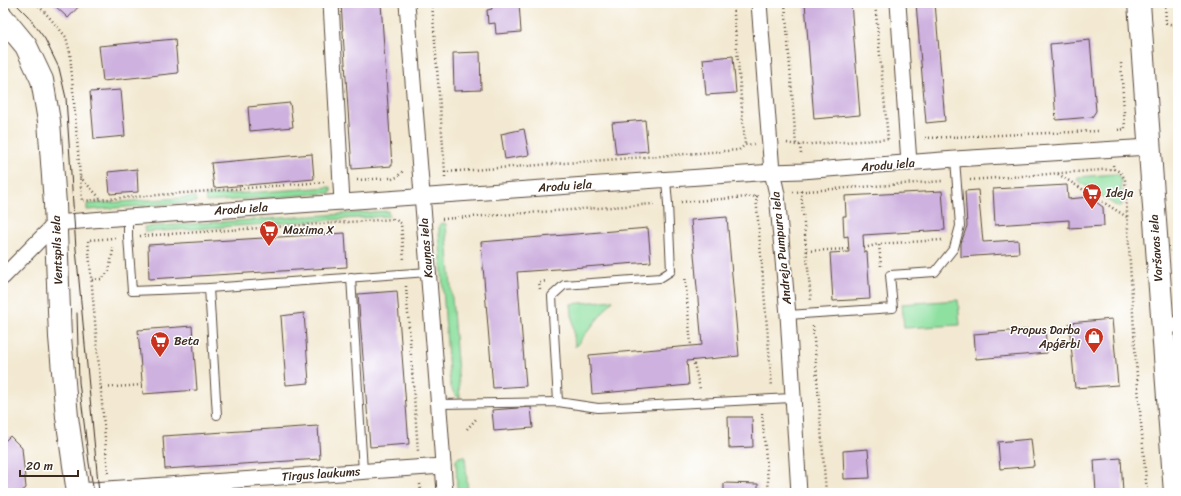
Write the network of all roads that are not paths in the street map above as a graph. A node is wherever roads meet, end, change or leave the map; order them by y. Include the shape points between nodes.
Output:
1 (330, 3) edge
2 (407, 3) edge
3 (759, 3) edge
4 (898, 3) edge
5 (1139, 3) edge
6 (3, 18) edge
7 (1149, 147) junction
8 (955, 159) junction
9 (909, 163) junction
10 (772, 172) junction
11 (666, 180) junction
12 (422, 196) junction
13 (342, 202) junction
14 (128, 217) junction
15 (56, 223) junction
16 (428, 272) junction
17 (3, 277) edge
18 (351, 277) junction
19 (209, 288) junction
20 (788, 316) junction
21 (1170, 326) edge
22 (792, 398) junction
23 (558, 402) junction
24 (440, 404) junction
25 (217, 415) dead end
26 (443, 466) junction
27 (363, 471) junction
28 (78, 492) edge
29 (445, 493) edge
30 (799, 493) edge
31 (1175, 493) edge

1 - 13 street
2 - 12 street, Kauņas iela
3 - 10 street, Andreja Pumpura iela
4 - 9 street
5 - 7 street, Varšavas iela
6 - 15 street, Ventspils iela via 26,46 42,80 49,121
7 - 8 street, Arodu iela
7 - 21 street, Varšavas iela
8 - 9 street, Arodu iela
8 - 20 lane via 960,226 954,248 935,272 890,275 893,308
9 - 10 street, Arodu iela
10 - 11 street, Arodu iela
10 - 20 street, Andreja Pumpura iela via 777,194
11 - 12 street, Arodu iela
11 - 23 lane via 671,271 660,278 564,284 552,296
12 - 13 street, Arodu iela
12 - 16 street, Kauņas iela
13 - 14 street, Arodu iela
14 - 15 street, Arodu iela
14 - 19 lane via 132,292
15 - 17 street
15 - 28 street, Ventspils iela via 61,351
16 - 18 lane
16 - 24 street, Kauņas iela
18 - 19 lane
18 - 27 lane
19 - 25 lane
20 - 22 street, Andreja Pumpura iela
21 - 31 street, Varšavas iela
22 - 23 lane via 598,408
22 - 30 street, Andreja Pumpura iela
23 - 24 lane
24 - 26 street, Kauņas iela
26 - 27 street, Tirgus laukums
26 - 29 street, Kauņas iela
27 - 28 street, Tirgus laukums

